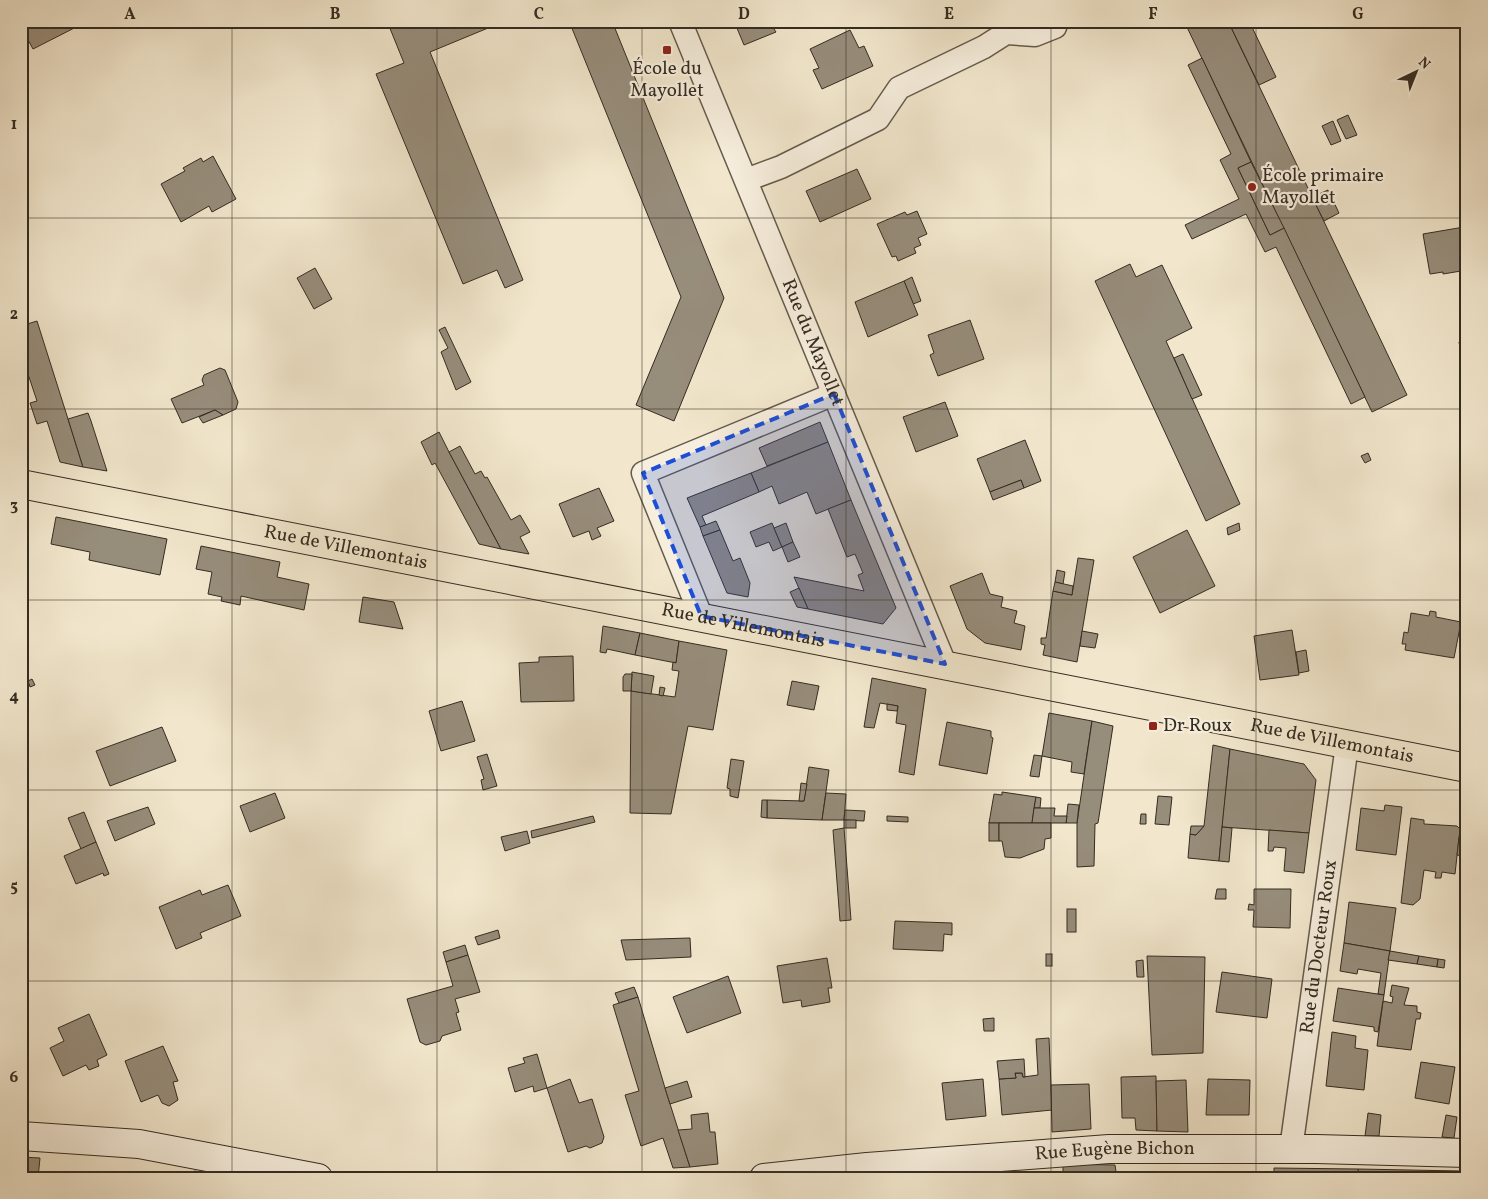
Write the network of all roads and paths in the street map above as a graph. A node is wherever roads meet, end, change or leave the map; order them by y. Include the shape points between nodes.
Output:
1 (680, 21) edge
2 (1058, 21) edge
3 (1002, 27) edge
4 (746, 180) junction
5 (834, 394) junction
6 (21, 484) edge
7 (702, 616) junction
8 (945, 664) junction
9 (1347, 745) junction
10 (1467, 768) edge
11 (21, 1136) edge
12 (1291, 1149) junction
13 (1467, 1152) edge
14 (318, 1178) edge
15 (764, 1178) edge

1 - 4 street, Rue du Mayollet
2 - 3 street via 1055,27 1035,35
3 - 4 street via 984,47 899,88 878,119 781,167
4 - 5 street, Rue du Mayollet
5 - 7 street via 643,473
5 - 8 street, Rue du Mayollet
6 - 7 main road, Rue de Villemontais
7 - 8 main road, Rue de Villemontais
8 - 9 main road, Rue de Villemontais
9 - 10 main road, Rue de Villemontais
9 - 12 street, Rue du Docteur Roux
11 - 14 street via 139,1144
12 - 13 street, Rue Eugène Bichon
12 - 15 street, Rue Eugène Bichon via 1109,1149

